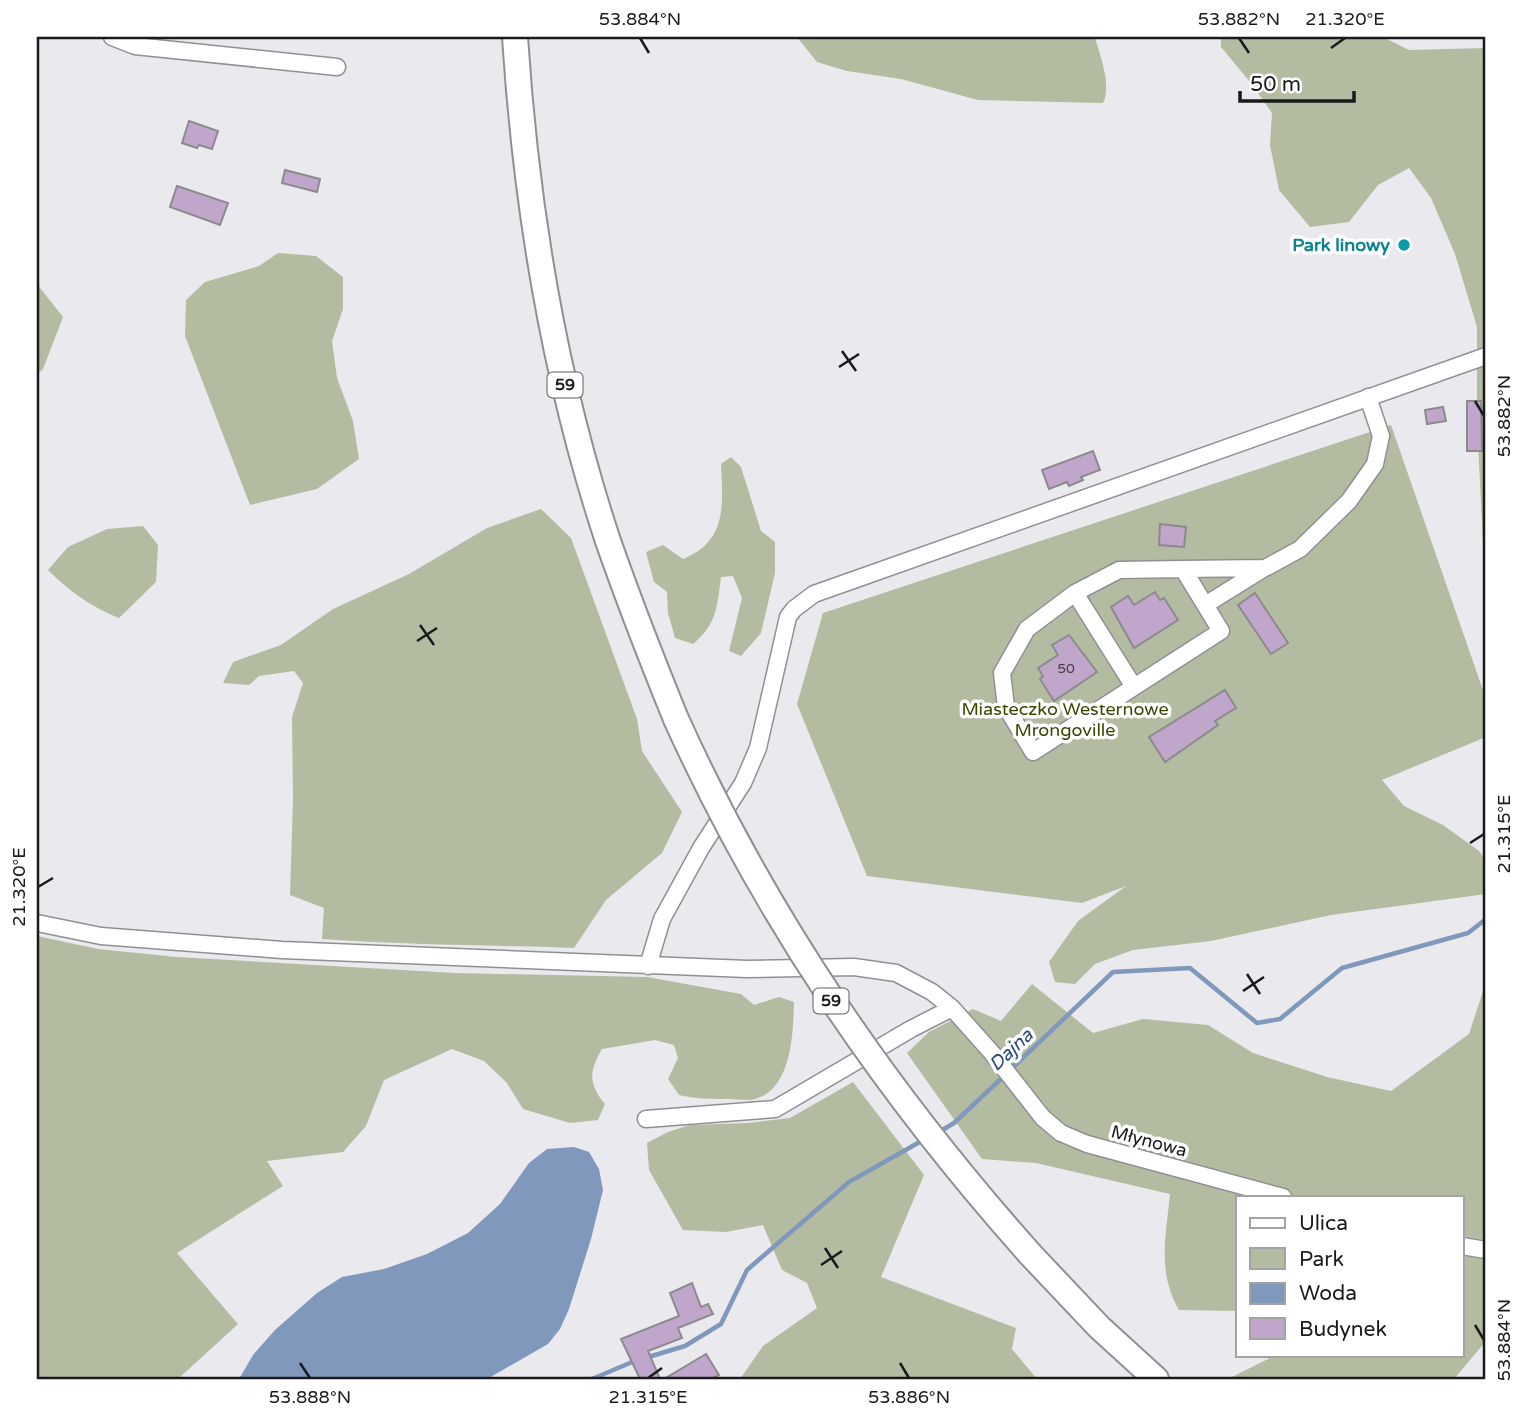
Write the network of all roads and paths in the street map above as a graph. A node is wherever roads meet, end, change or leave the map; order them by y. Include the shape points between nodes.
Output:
1 (112, 37) edge
2 (515, 37) edge
3 (337, 67) dead end
4 (1486, 356) edge
5 (1368, 397) junction
6 (1265, 568) junction
7 (1183, 569) junction
8 (1074, 593) junction
9 (1205, 605) junction
10 (1134, 687) junction
11 (37, 923) edge
12 (648, 966) junction
13 (952, 1008) junction
14 (646, 1119) dead end
15 (1279, 1196) edge
16 (1464, 1246) edge
17 (1486, 1250) edge
18 (1156, 1379) edge

1 - 3 street via 135,46
2 - 18 main road, 59, bridge via 523,146 560,366 607,538 634,614 718,809 831,1001 948,1160 1099,1327
4 - 5 street
5 - 6 street via 1381,436 1375,464 1349,501 1300,549
5 - 12 street via 814,594 794,609 784,628 758,748 743,783 662,919
6 - 7 street
6 - 9 street
7 - 8 street via 1119,570
7 - 9 street
8 - 10 street
8 - 10 street via 1027,629 1002,673 1006,708 1033,752
9 - 10 street via 1221,631
11 - 12 street via 101,936 178,943
12 - 13 street via 877,970 915,983
13 - 14 street via 775,1109
13 - 15 street, Młynowa via 1043,1118 1061,1133
16 - 17 street

